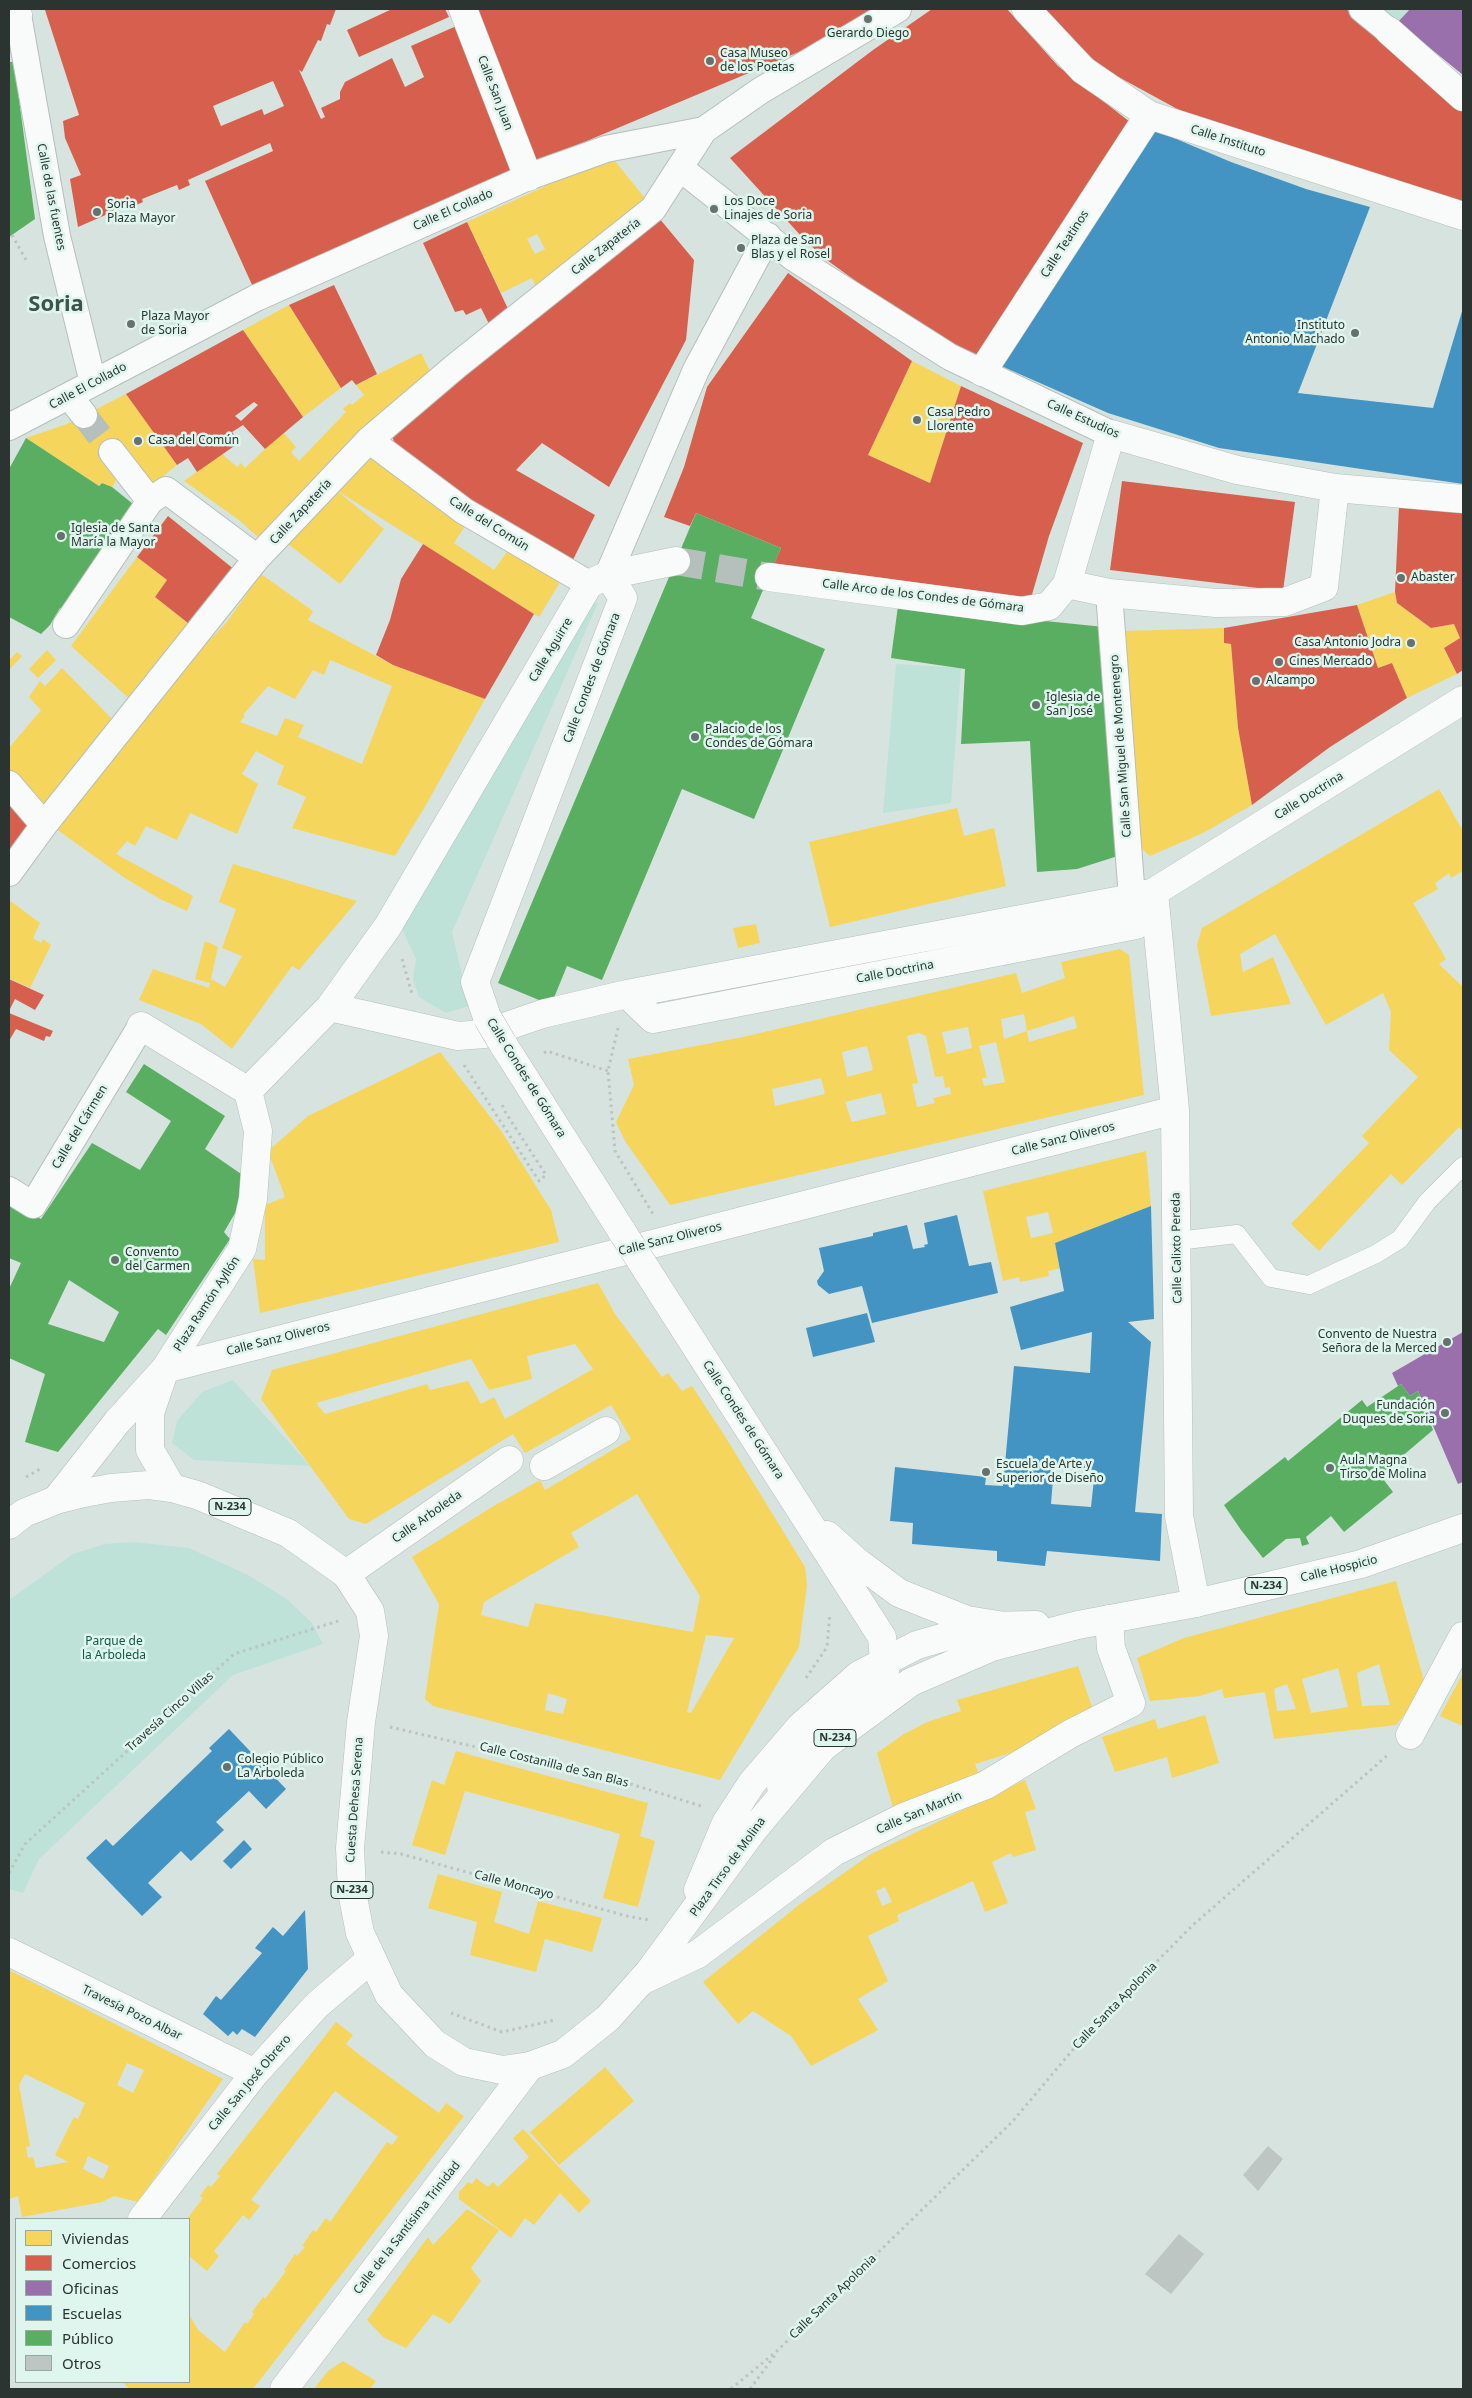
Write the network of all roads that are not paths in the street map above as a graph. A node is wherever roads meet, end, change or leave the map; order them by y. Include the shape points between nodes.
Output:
1 (463, 9) edge
2 (898, 9) edge
3 (1026, 9) edge
4 (1362, 9) edge
5 (15, 14) edge
6 (1389, 31) joint
7 (1463, 96) edge
8 (1148, 115) junction
9 (704, 130) junction
10 (680, 168) junction
11 (528, 177) junction
12 (1463, 216) edge
13 (768, 236) junction
14 (982, 372) junction
15 (93, 383) junction
16 (9, 427) edge
17 (1111, 434) junction
18 (369, 440) junction
19 (112, 452) tunnel mouth
20 (1335, 488) junction
21 (1463, 499) edge
22 (150, 501) junction
23 (257, 558) junction
24 (676, 561) tunnel mouth
25 (769, 577) tunnel mouth
26 (599, 580) junction
27 (1067, 584) junction
28 (1109, 593) junction
29 (66, 625) dead end
30 (1463, 700) edge
31 (9, 784) edge
32 (44, 825) junction
33 (9, 873) edge
34 (1143, 895) junction
35 (330, 1008) junction
36 (141, 1026) joint
37 (248, 1091) junction
38 (1175, 1110) junction
39 (1463, 1166) edge
40 (9, 1190) edge
41 (1176, 1241) junction
42 (166, 1369) junction
43 (606, 1431) dead end
44 (509, 1460) dead end
45 (544, 1466) dead end
46 (172, 1488) junction
47 (56, 1500) junction
48 (804, 1515) junction
49 (9, 1525) edge
50 (1459, 1532) edge
51 (346, 1574) junction
52 (1196, 1603) junction
53 (1109, 1619) junction
54 (999, 1625) junction
55 (1078, 1625) junction
56 (1463, 1636) edge
57 (879, 1674) junction
58 (1410, 1735) road end
59 (773, 1807) junction
60 (684, 1926) junction
61 (9, 1952) edge
62 (371, 1959) junction
63 (641, 1981) junction
64 (530, 2066) junction
65 (255, 2073) junction
66 (143, 2218) edge
67 (284, 2389) edge

1 - 11 street, Calle San Juan
2 - 9 street, Calle El Collado via 760,91
3 - 8 street, Calle Instituto via 1083,70
4 - 6 street
5 - 15 street, Calle de las fuentes via 58,236
6 - 7 street
8 - 12 street, Calle Instituto
8 - 14 street, Calle Teatinos
9 - 10 street
9 - 11 street, Calle El Collado via 606,149
10 - 13 street
10 - 18 street, Calle Zapatería via 653,209 456,366
11 - 15 street, Calle El Collado via 256,298
13 - 14 street, Calle Estudios via 794,258 950,357
13 - 26 street, Calle Aguirre via 696,370
14 - 17 street, Calle Estudios
15 - 16 street, Calle El Collado via 76,406
17 - 20 street, Calle Estudios via 1237,470
17 - 27 street
18 - 23 street, Calle Zapatería
18 - 26 street, Calle del Común via 464,511
19 - 22 street
20 - 21 street, Calle Estudios
20 - 28 street via 1324,587 1285,602 1216,604
22 - 23 street via 166,490
22 - 29 street
23 - 32 street, Calle Zapatería
24 - 26 street
25 - 27 street, Calle Arco de los Condes de Gómara via 1022,611 1049,606
26 - 35 street, Calle Aguirre via 388,926
26 - 48 street, Calle Condes de Gómara, bridge via 623,598 475,982 487,1017 503,1044
27 - 28 street
28 - 34 street, Calle San Miguel de Montenegro
30 - 34 street, Calle Doctrina
31 - 32 street
32 - 33 street, Calle Zapatería
34 - 35 street, Calle Doctrina via 1136,925 653,1019 627,994 542,1014 484,1034 458,1036
34 - 38 street, Calle Calixto Pereda
35 - 37 street
36 - 37 street
36 - 40 street, Calle del Cármen via 33,1205
37 - 42 street, Plaza Ramón Ayllón via 258,1131 253,1199 242,1249
38 - 41 street, Calle Calixto Pereda
38 - 42 street, Calle Sanz Oliveros
39 - 41 lane via 1427,1202 1400,1239 1376,1254 1309,1285 1271,1278 1237,1234
41 - 52 street, Calle Calixto Pereda via 1179,1516
42 - 46 street, Plaza Ramón Ayllón via 150,1413 150,1450
42 - 47 street, Plaza Ramón Ayllón via 116,1422
43 - 45 street
44 - 51 street, Calle Arboleda
46 - 47 street, N-234 via 149,1485 111,1488
46 - 51 street, N-234 via 214,1501 288,1532
47 - 49 street, N-234 via 24,1513
48 - 54 street, Calle Condes de Gómara via 856,1561 899,1593 967,1620
48 - 57 street, Calle Condes de Gómara via 882,1637
50 - 52 street, Calle Hospicio / N-234 via 1361,1564
51 - 62 street, Cuesta Dehesa Serena / N-234 via 370,1611 374,1636 361,1722 350,1848 352,1892 360,1933
52 - 53 street, Calle Hospicio / N-234
53 - 55 street, Calle Hospicio / N-234
53 - 63 street, Calle San Martín via 1111,1648 1131,1703 1070,1734 986,1785 904,1817 834,1852 698,1954
54 - 55 street, Plaza Tirso de Molina
54 - 57 street, Plaza Tirso de Molina via 983,1626 917,1645
55 - 59 street, Plaza Tirso de Molina / N-234 via 992,1647 910,1682 824,1747
56 - 58 street
57 - 59 street, Plaza Tirso de Molina via 800,1753 786,1775
57 - 60 street, Plaza Tirso de Molina via 859,1676 801,1726 752,1783 726,1823
59 - 60 street, Plaza Tirso de Molina / N-234
60 - 63 street, Plaza Tirso de Molina / N-234
61 - 65 street, Travesía Pozo Albar
62 - 64 street, Cuesta Dehesa Serena / N-234 via 389,1995 435,2044 464,2062 502,2070
62 - 65 street, Calle San José Obrero via 317,2005
63 - 64 street, Plaza Tirso de Molina / N-234 via 608,2018 563,2054
64 - 67 street, Calle de la Santísima Trinidad
65 - 66 street, Calle San José Obrero

